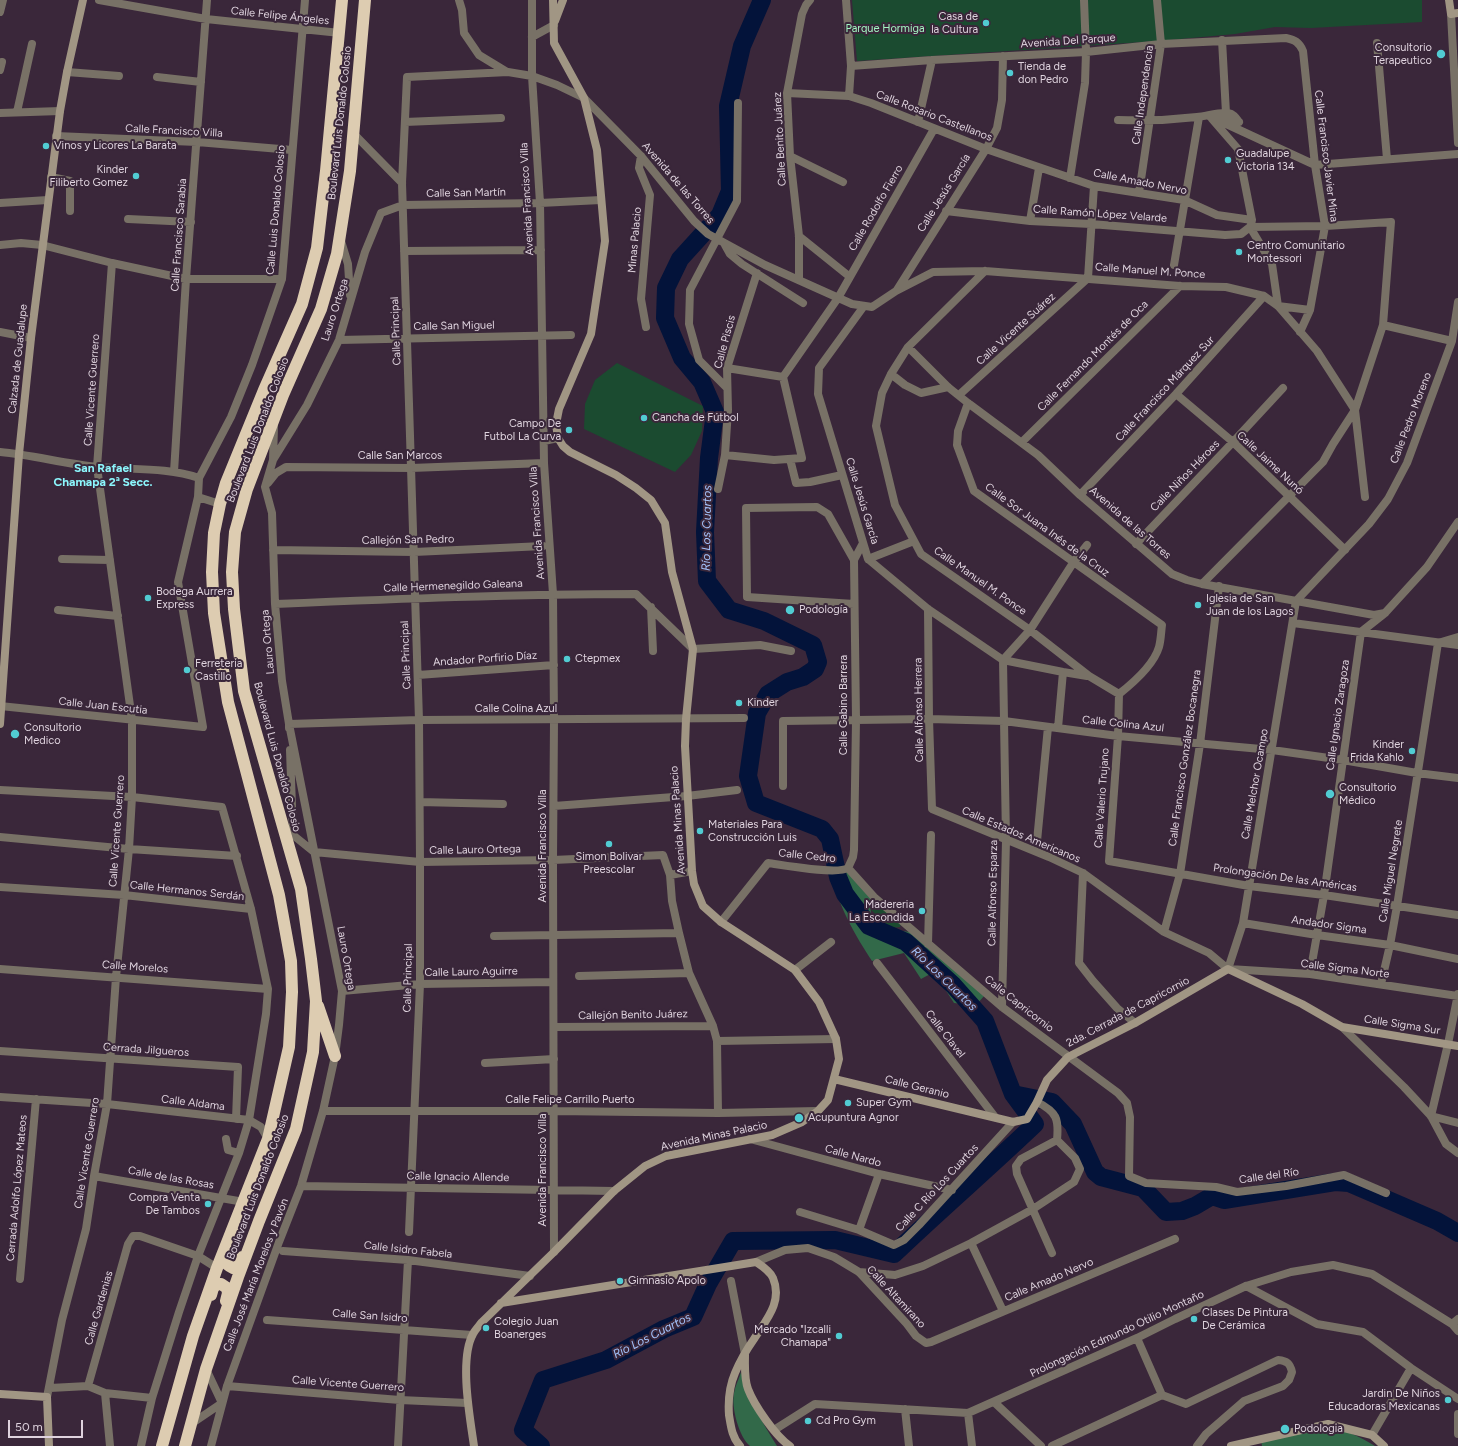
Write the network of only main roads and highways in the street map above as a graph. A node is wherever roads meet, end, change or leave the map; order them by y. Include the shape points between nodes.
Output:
1 (83, 0) edge
2 (342, 0) edge
3 (365, 0) edge
4 (553, 0) edge
5 (563, 0) edge
6 (1449, 0) edge
7 (1454, 14) edge
8 (554, 25) junction
9 (1, 706) edge
10 (0, 724) edge
11 (1228, 969) joint
12 (316, 1001) junction
13 (1342, 1027) joint
14 (1458, 1046) edge
15 (335, 1056) road end
16 (834, 1078) junction
17 (995, 1118) joint
18 (238, 1216) junction
19 (259, 1221) junction
20 (501, 1303) junction
21 (193, 1336) junction
22 (215, 1344) junction
23 (745, 1354) junction
24 (0, 1394) edge
25 (1260, 1442) edge
26 (736, 1444) edge
27 (49, 1446) edge
28 (162, 1446) edge
29 (185, 1446) edge
30 (474, 1446) edge
31 (790, 1446) edge
32 (1231, 1446) edge
33 (1384, 1446) edge

1 - 9 main road, Calzada de Guadalupe via 56,136 31,338 19,454
2 - 18 highway, Boulevard Luis Donaldo Colosio via 317,248 302,304 226,483 214,533 214,613 228,702 279,896 290,961 292,992 289,1047 268,1139
3 - 12 highway, Boulevard Luis Donaldo Colosio via 350,171 337,254 321,308 247,489 235,532 232,572 244,692 301,888
4 - 8 main road
5 - 8 main road
6 - 7 main road
8 - 16 main road, Avenida Minas Palacio via 554,43 584,98 597,150 605,241 591,334 559,409 556,424 558,438 570,452 616,475 651,500 664,523 672,572 693,649 685,746 694,884 703,906 721,922 795,970 819,1002 836,1039 839,1059
9 - 10 main road, Calzada de Guadalupe
11 - 13 main road, Calle Estados Americanos via 1302,1004
11 - 17 main road, 2da. Cerrada de Capricornio via 1135,1023 1068,1057 1047,1080 1026,1119 1013,1122
12 - 15 highway
12 - 19 highway, Boulevard Luis Donaldo Colosio via 313,1052 296,1129
13 - 14 main road, Calle Sigma Sur
16 - 17 main road, Calle Geranio
16 - 20 main road, Avenida Minas Palacio via 828,1100 802,1122 772,1135 666,1156 645,1166 614,1190
18 - 19 highway via 224,1260 225,1264 233,1268 238,1266
18 - 21 highway, Boulevard Luis Donaldo Colosio
19 - 22 highway, Boulevard Luis Donaldo Colosio
20 - 23 main road via 756,1262 773,1278 776,1292 774,1306 768,1319
20 - 30 main road, Avenida Minas Palacio via 472,1335 468,1349 467,1403
21 - 22 highway via 198,1332 214,1288 221,1284 227,1288 228,1293 214,1337
21 - 28 highway, Boulevard Luis Donaldo Colosio
22 - 29 highway, Boulevard Luis Donaldo Colosio
23 - 26 main road via 735,1373 728,1406
23 - 31 main road via 748,1389 774,1430
24 - 27 main road via 47,1397
25 - 32 main road
25 - 33 main road via 1328,1424 1372,1435

